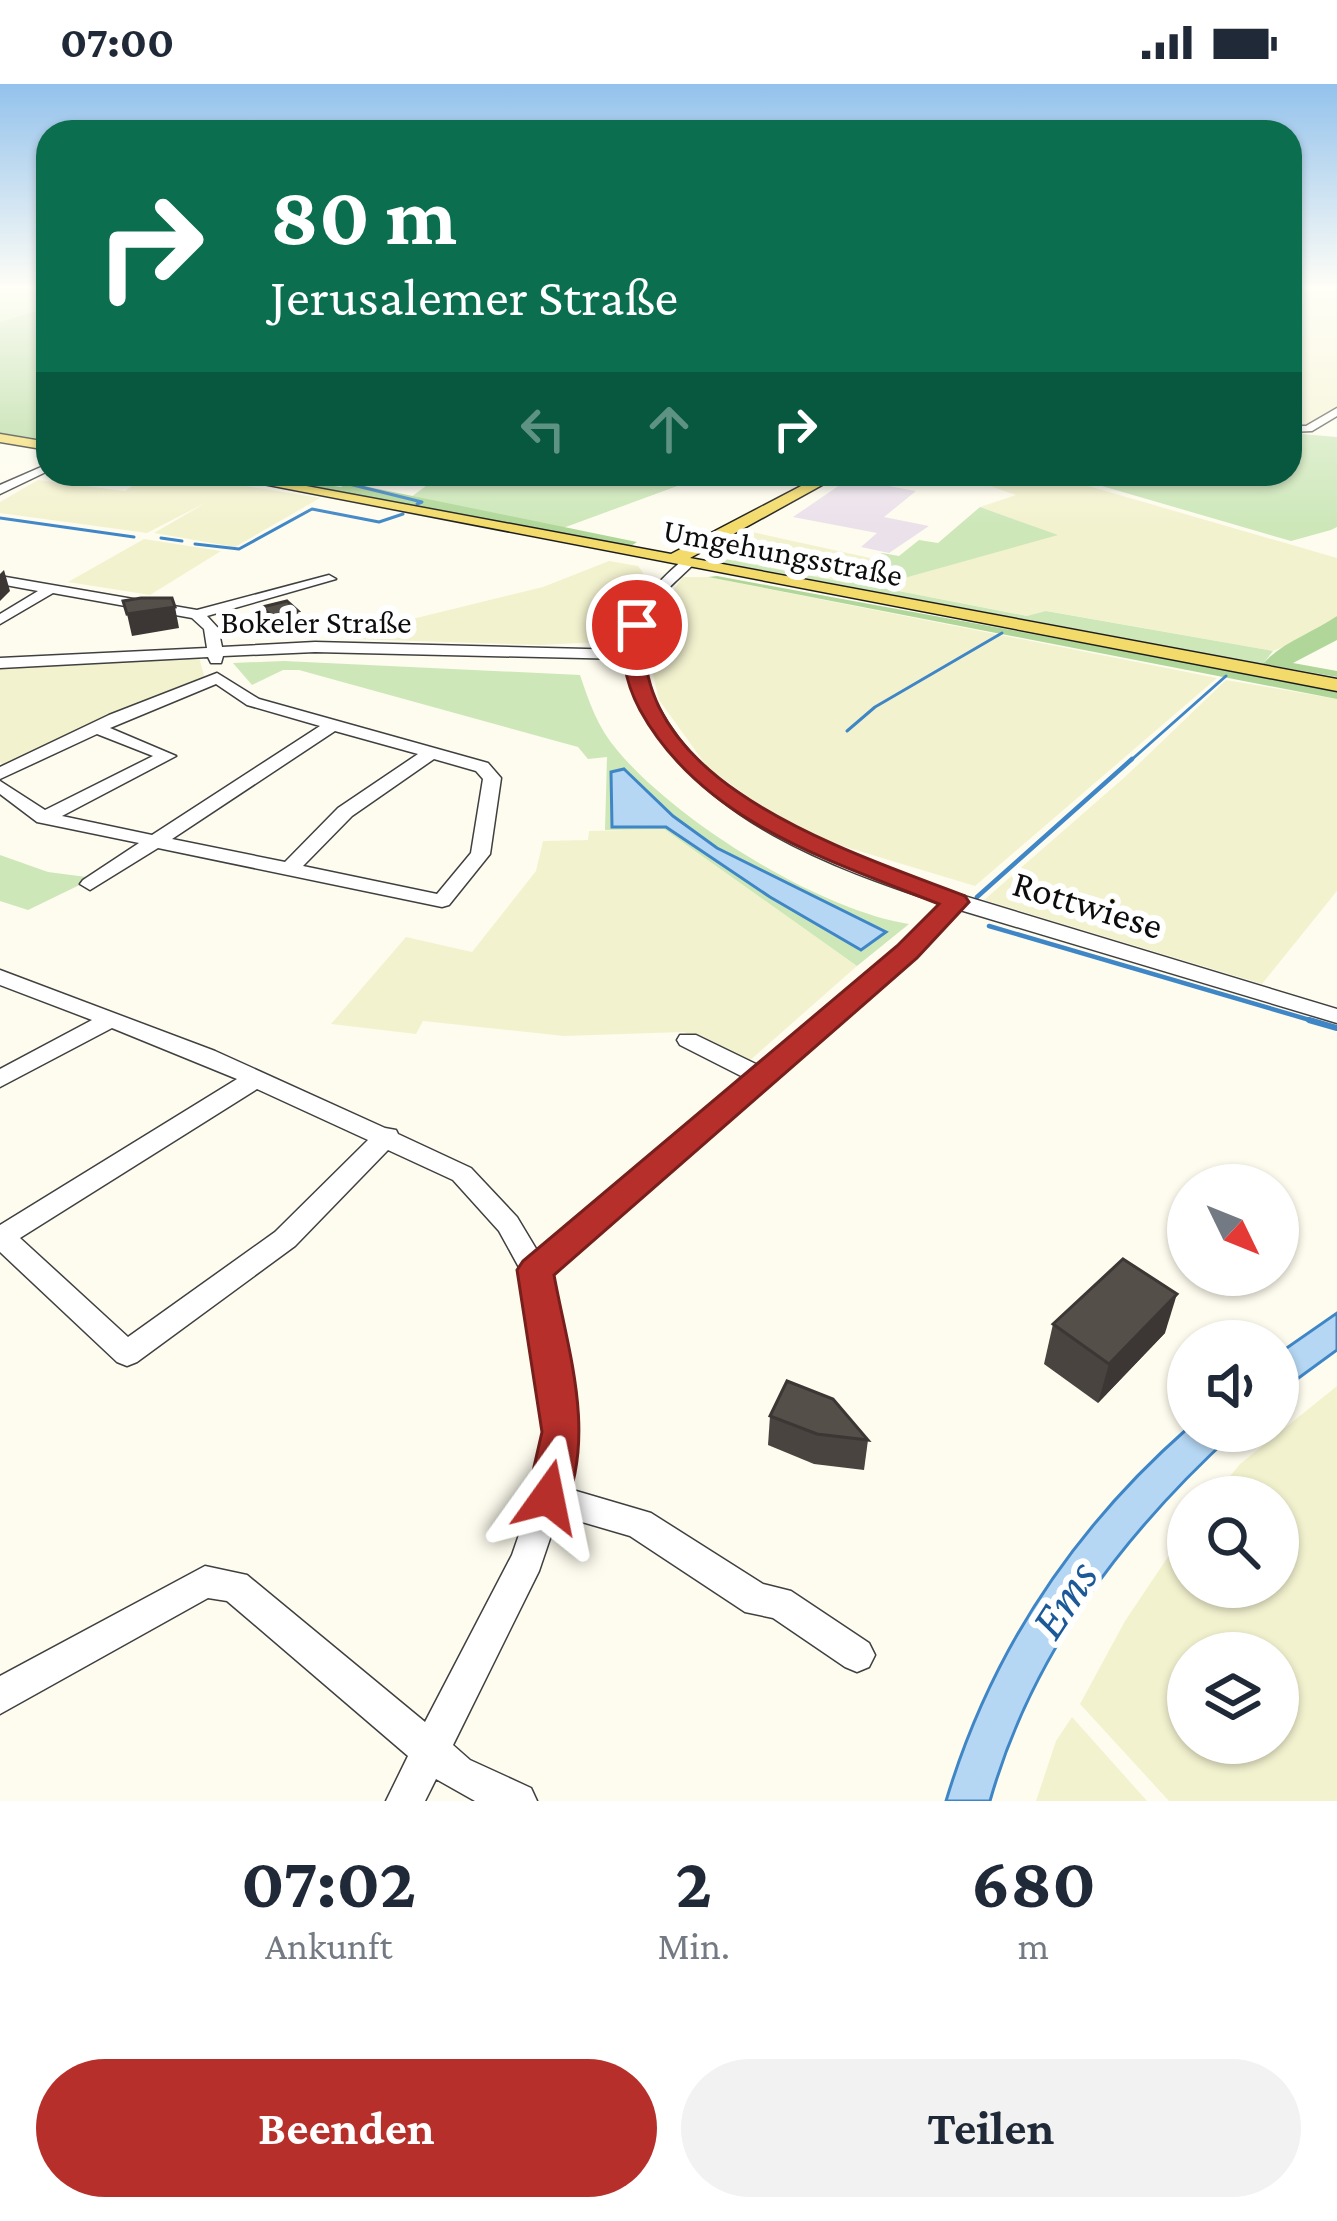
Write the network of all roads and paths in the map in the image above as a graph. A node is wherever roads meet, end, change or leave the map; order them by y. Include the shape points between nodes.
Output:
1 (1337, 411) edge
2 (1302, 429) edge
3 (0, 438) edge
4 (36, 444) edge
5 (36, 473) edge
6 (281, 486) edge
7 (813, 486) edge
8 (0, 490) edge
9 (681, 562) junction
10 (329, 579) dead end
11 (0, 580) edge
12 (52, 588) junction
13 (197, 614) junction
14 (0, 620) edge
15 (215, 651) junction
16 (632, 655) junction
17 (0, 663) edge
18 (217, 679) junction
19 (1337, 685) edge
20 (334, 724) junction
21 (99, 729) junction
22 (433, 752) junction
23 (0, 774) edge
24 (0, 786) edge
25 (44, 818) junction
26 (159, 842) junction
27 (288, 870) junction
28 (90, 884) dead end
29 (956, 902) junction
30 (0, 977) edge
31 (1337, 1016) edge
32 (113, 1018) junction
33 (688, 1040) dead end
34 (761, 1076) junction
35 (257, 1078) junction
36 (0, 1079) edge
37 (386, 1136) junction
38 (535, 1270) junction
39 (548, 1497) junction
40 (857, 1655) dead end
41 (0, 1696) edge
42 (431, 1753) junction
43 (405, 1801) edge
44 (518, 1801) edge

1 - 2 street
3 - 4 main road
5 - 8 street
6 - 9 main road, Umgehungsstraße
7 - 9 main road
9 - 16 street via 637,625
9 - 19 main road, Umgehungsstraße
10 - 13 street
11 - 12 street
12 - 13 street
12 - 14 street
13 - 15 street via 211,628
15 - 16 street, Bokeler Straße
15 - 17 street, Bokeler Straße
15 - 18 street
16 - 29 street, Rottwiese via 655,720 717,788 816,848
18 - 20 street via 253,702
18 - 21 street
20 - 22 street
20 - 26 street
21 - 23 street
21 - 25 street via 167,756
22 - 27 street via 345,812
22 - 27 street via 482,767 492,778 480,854 442,901
24 - 25 street
25 - 26 street
26 - 27 street
26 - 28 street
29 - 31 street, Rottwiese
29 - 34 street
30 - 32 street
32 - 35 street
32 - 36 street
33 - 34 street
34 - 38 street
35 - 37 street
35 - 37 street via 1,1237 127,1354 285,1239
37 - 38 street via 462,1174 508,1224
38 - 39 street via 562,1432
39 - 40 street via 639,1524
39 - 42 street via 527,1560
41 - 42 street via 205,1582 235,1586
42 - 43 street
42 - 44 street

